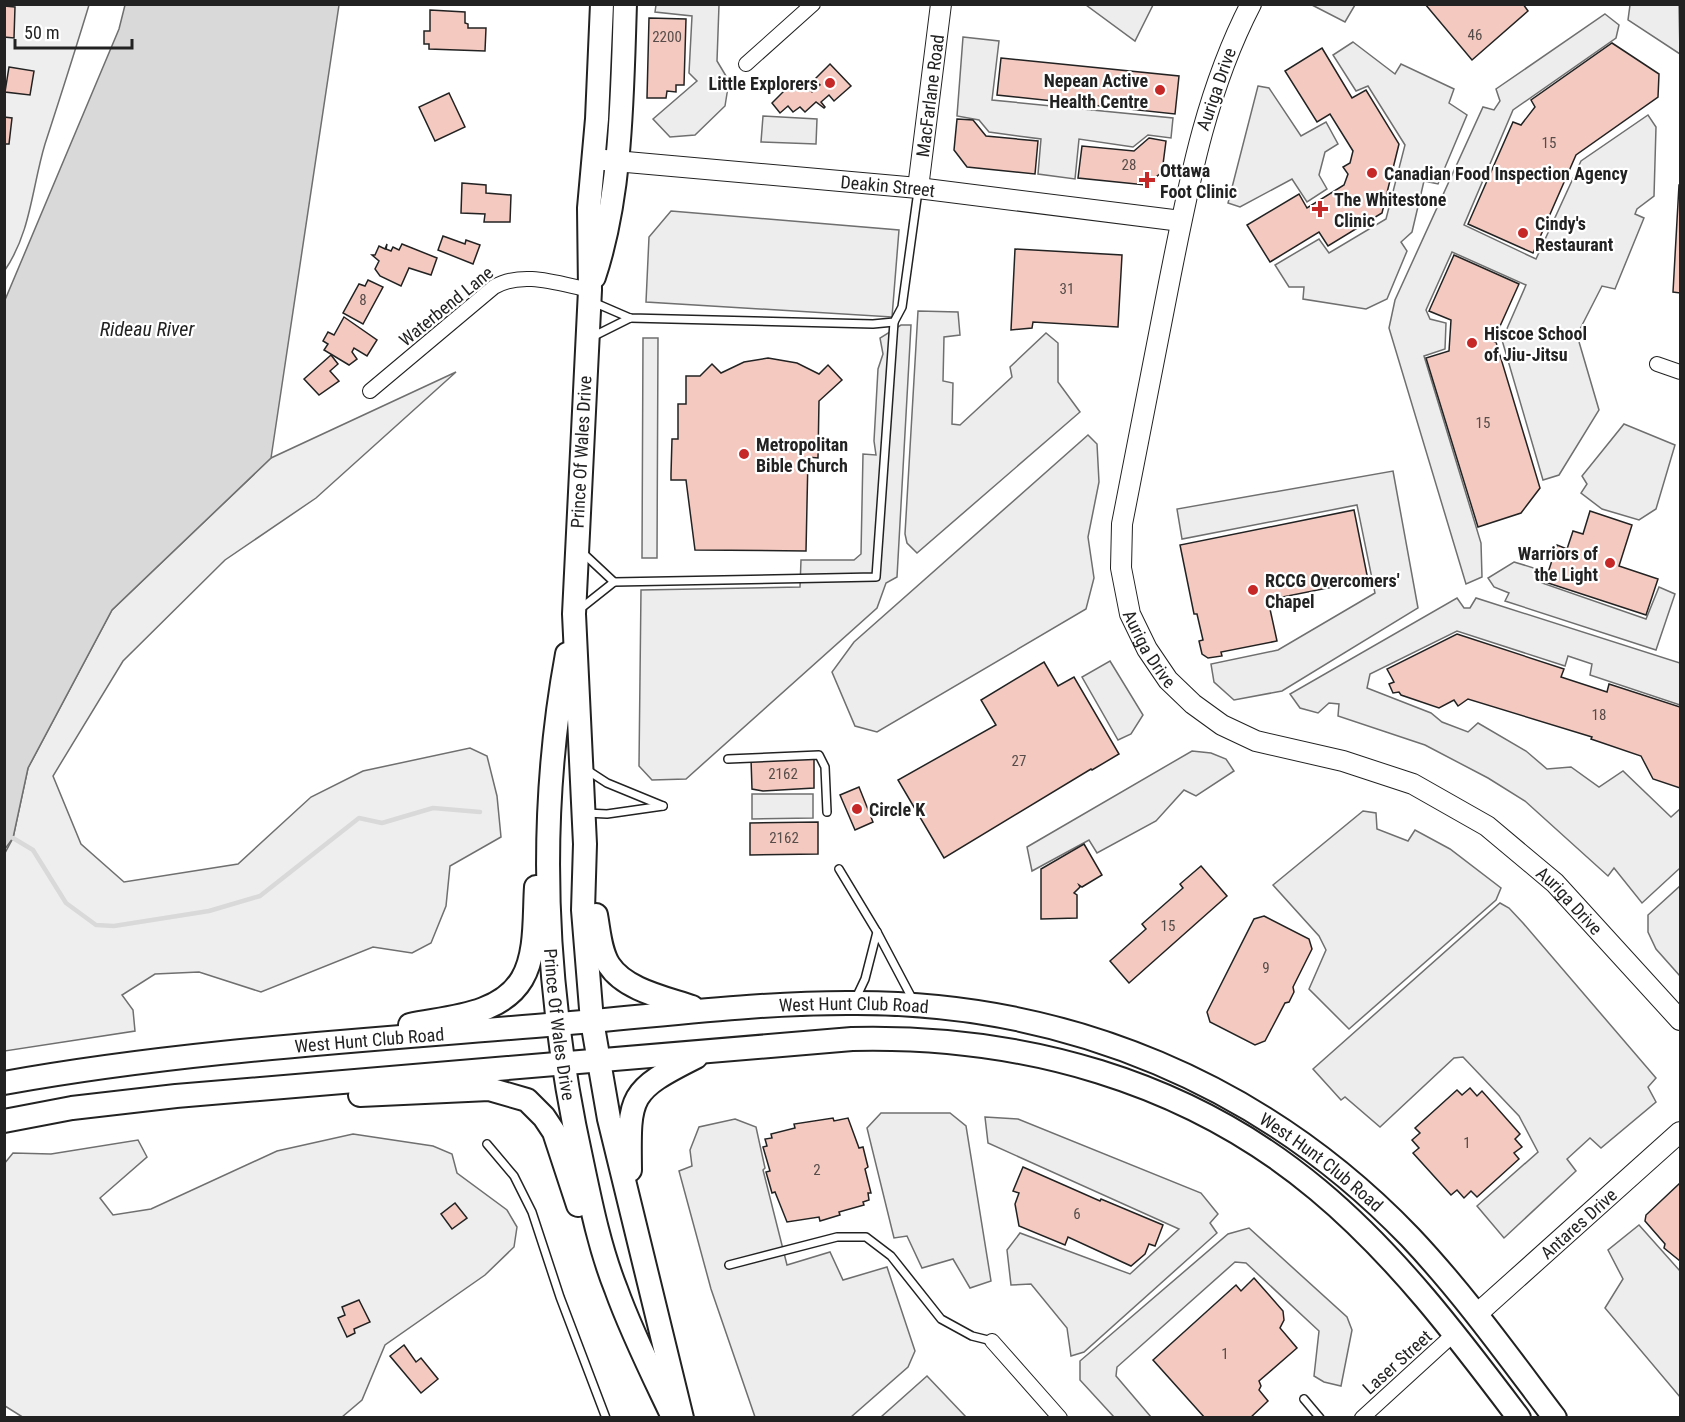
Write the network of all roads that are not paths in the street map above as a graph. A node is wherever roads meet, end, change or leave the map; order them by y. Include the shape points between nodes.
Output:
1 (602, 4) edge
2 (625, 4) edge
3 (813, 4) edge
4 (940, 4) edge
5 (1251, 4) edge
6 (746, 64) dead end
7 (604, 160) junction
8 (918, 188) junction
9 (1181, 221) junction
10 (590, 295) junction
11 (630, 318) junction
12 (894, 322) junction
13 (587, 340) junction
14 (1657, 364) dead end
15 (1680, 372) edge
16 (370, 391) dead end
17 (576, 546) junction
18 (614, 582) junction
19 (574, 614) junction
20 (728, 759) dead end
21 (582, 766) junction
22 (550, 790) junction
23 (827, 812) dead end
24 (584, 813) junction
25 (547, 836) junction
26 (585, 844) junction
27 (839, 869) dead end
28 (877, 932) junction
29 (854, 1003) junction
30 (915, 1005) junction
31 (702, 1010) junction
32 (1680, 1020) edge
33 (592, 1021) junction
34 (558, 1024) junction
35 (307, 1046) junction
36 (707, 1051) junction
37 (599, 1062) junction
38 (562, 1065) junction
39 (4, 1083) edge
40 (176, 1096) junction
41 (4, 1121) edge
42 (1680, 1132) edge
43 (487, 1144) dead end
44 (631, 1210) junction
45 (729, 1265) dead end
46 (615, 1289) junction
47 (1477, 1314) junction
48 (1455, 1333) junction
49 (992, 1341) joint
50 (1304, 1399) dead end
51 (606, 1418) edge
52 (674, 1418) edge
53 (682, 1418) edge
54 (1060, 1418) edge
55 (1320, 1418) edge
56 (1362, 1418) edge
57 (1520, 1418) edge
58 (1554, 1418) edge

1 - 7 main road, Prince Of Wales Drive
2 - 7 main road, Prince Of Wales Drive
3 - 6 street
4 - 8 street, MacFarlane Road
5 - 9 street, Auriga Drive via 1224,58 1199,138
7 - 8 street, Deakin Street
7 - 10 main road, Prince Of Wales Drive via 587,242
8 - 9 street, Deakin Street
8 - 12 lane via 902,307
9 - 32 street, Auriga Drive via 1122,524 1121,568 1130,614 1147,649 1168,680 1222,725 1256,741 1343,761 1413,784 1487,826 1556,884
10 - 11 lane
10 - 13 main road, Prince Of Wales Drive
10 - 16 street, Waterbend Lane via 523,278 507,279
11 - 12 lane
11 - 13 lane
12 - 18 lane via 876,577
13 - 17 main road, Prince Of Wales Drive
14 - 15 street
17 - 18 lane
17 - 19 main road, Prince Of Wales Drive
18 - 19 lane
19 - 21 main road, Prince Of Wales Drive
19 - 22 main road, Prince Of Wales Drive via 559,696
20 - 23 lane via 819,754 825,767
21 - 24 main road, Prince Of Wales Drive
21 - 24 lane via 607,783 663,806 607,814
22 - 24 main road via 564,808
22 - 25 main road, Prince Of Wales Drive
24 - 26 main road, Prince Of Wales Drive
25 - 34 main road, Prince Of Wales Drive
25 - 35 main road via 538,869 530,956 522,980 499,1003
26 - 31 main road via 599,931 610,967 620,977 652,994
26 - 33 main road, Prince Of Wales Drive via 583,910
27 - 28 lane
28 - 29 lane via 865,979
28 - 30 lane
29 - 30 main road, West Hunt Club Road
29 - 31 main road, West Hunt Club Road
30 - 47 main road, West Hunt Club Road via 989,1015 1098,1040 1207,1084 1271,1122 1349,1179 1412,1239
31 - 33 main road, West Hunt Club Road
33 - 34 main road, West Hunt Club Road
33 - 37 main road, Prince Of Wales Drive
34 - 35 main road, West Hunt Club Road
34 - 38 main road, Prince Of Wales Drive
35 - 39 main road, West Hunt Club Road via 130,1063
36 - 37 main road, West Hunt Club Road
36 - 44 main road via 650,1081 631,1107
36 - 48 main road, West Hunt Club Road via 862,1039 968,1043 1044,1056 1135,1082 1216,1121 1317,1189 1394,1263
37 - 38 main road, West Hunt Club Road
37 - 44 main road, Prince Of Wales Drive
38 - 40 main road, West Hunt Club Road
38 - 46 main road, Prince Of Wales Drive via 586,1185
40 - 41 main road, West Hunt Club Road
40 - 46 main road via 357,1096 489,1089 527,1100 554,1132 585,1222
42 - 47 street, Antares Drive
43 - 51 lane via 514,1176 532,1212
44 - 53 main road, Prince Of Wales Drive
45 - 49 lane via 837,1237 866,1237 891,1256 941,1318 972,1336
46 - 52 main road, Prince Of Wales Drive
47 - 48 main road
47 - 58 main road, West Hunt Club Road
48 - 56 street, Laser Street
48 - 57 main road, West Hunt Club Road
49 - 54 street
50 - 55 lane

